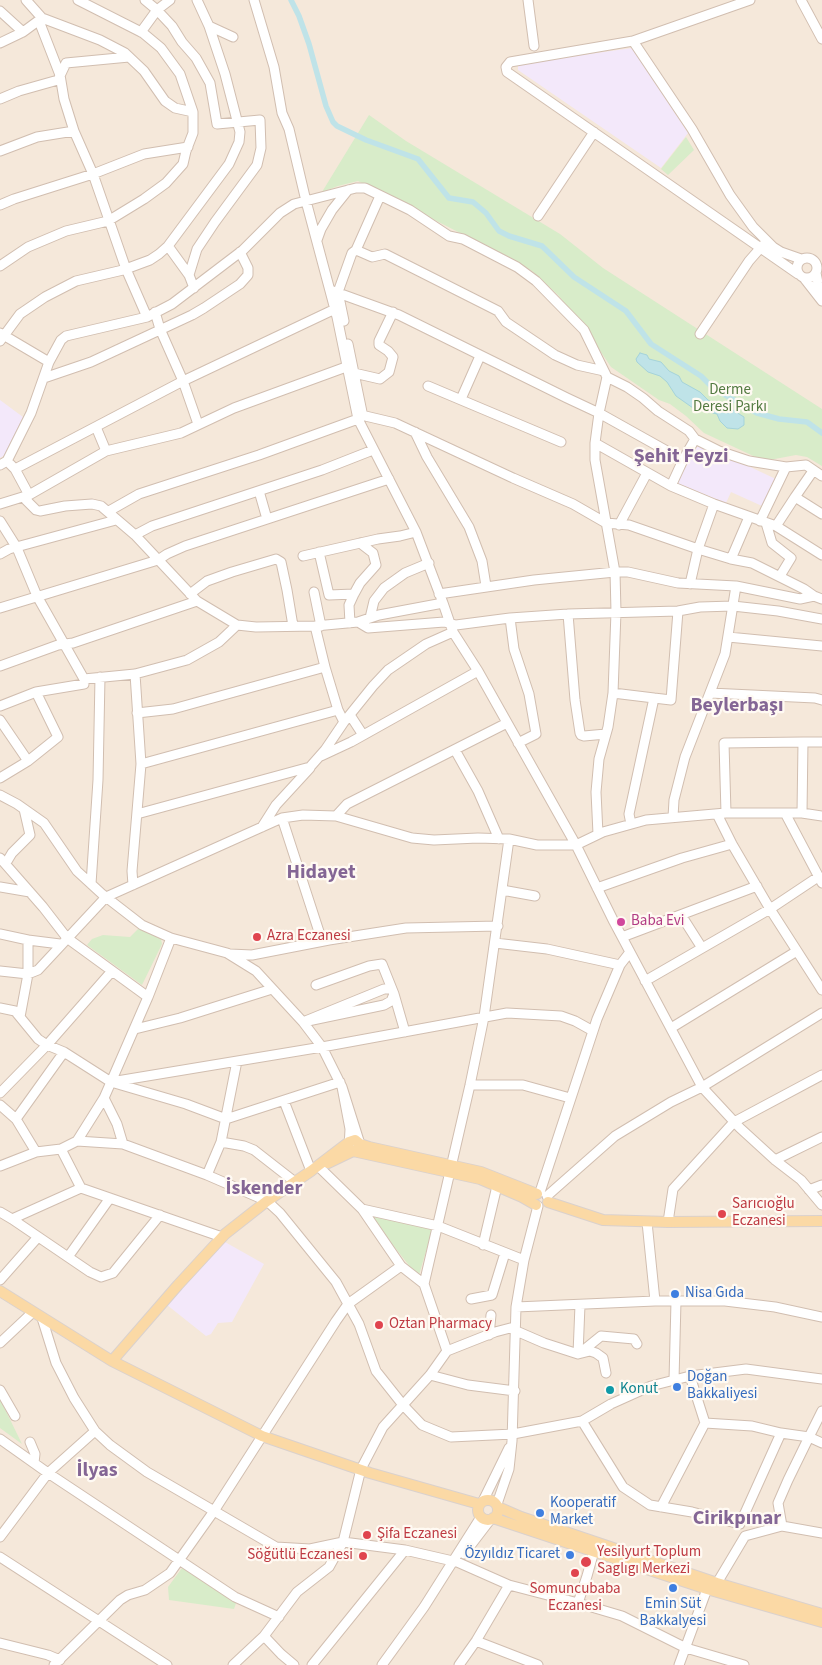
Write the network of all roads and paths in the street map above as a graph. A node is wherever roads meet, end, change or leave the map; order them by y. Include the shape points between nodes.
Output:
1 (26, 0) edge
2 (78, 0) edge
3 (145, 0) edge
4 (170, 0) edge
5 (197, 0) edge
6 (528, 0) edge
7 (750, 0) edge
8 (801, 0) edge
9 (254, 2) edge
10 (157, 10) junction
11 (0, 11) edge
12 (40, 20) junction
13 (209, 26) junction
14 (23, 32) junction
15 (141, 32) junction
16 (233, 36) dead end
17 (822, 39) edge
18 (633, 40) junction
19 (0, 43) edge
20 (534, 46) dead end
21 (123, 54) junction
22 (60, 75) junction
23 (0, 99) edge
24 (193, 112) junction
25 (236, 122) junction
26 (74, 131) junction
27 (594, 132) junction
28 (188, 146) junction
29 (0, 151) edge
30 (93, 174) junction
31 (348, 190) junction
32 (380, 196) junction
33 (306, 201) junction
34 (0, 205) edge
35 (741, 211) junction
36 (538, 216) dead end
37 (108, 221) junction
38 (724, 222) junction
39 (316, 240) junction
40 (763, 244) junction
41 (168, 246) junction
42 (356, 250) junction
43 (240, 252) junction
44 (822, 254) edge
45 (804, 258) junction
46 (0, 266) edge
47 (126, 269) junction
48 (818, 269) edge
49 (189, 275) junction
50 (801, 276) junction
51 (194, 288) junction
52 (822, 289) edge
53 (334, 291) junction
54 (822, 301) edge
55 (335, 309) junction
56 (156, 312) junction
57 (393, 312) junction
58 (147, 317) junction
59 (160, 329) junction
60 (700, 334) dead end
61 (1, 337) edge
62 (480, 356) junction
63 (49, 362) junction
64 (350, 370) junction
65 (606, 374) junction
66 (44, 378) junction
67 (183, 381) junction
68 (428, 386) dead end
69 (460, 399) junction
70 (599, 413) junction
71 (359, 416) junction
72 (198, 424) junction
73 (96, 427) junction
74 (415, 432) junction
75 (695, 439) junction
76 (561, 442) dead end
77 (595, 443) junction
78 (373, 450) junction
79 (106, 451) junction
80 (683, 460) junction
81 (3, 463) edge
82 (786, 467) junction
83 (15, 469) junction
84 (813, 471) junction
85 (647, 473) junction
86 (822, 476) edge
87 (389, 479) junction
88 (671, 486) junction
89 (259, 491) junction
90 (28, 495) junction
91 (795, 497) junction
92 (0, 504) edge
93 (714, 504) junction
94 (109, 511) junction
95 (822, 514) edge
96 (749, 517) junction
97 (267, 519) junction
98 (116, 520) junction
99 (0, 521) edge
100 (763, 522) junction
101 (606, 523) junction
102 (619, 525) junction
103 (776, 526) junction
104 (416, 532) junction
105 (135, 536) junction
106 (360, 543) junction
107 (17, 548) junction
108 (698, 549) junction
109 (319, 552) junction
110 (0, 554) edge
111 (822, 555) edge
112 (303, 556) dead end
113 (732, 559) junction
114 (158, 560) junction
115 (429, 563) junction
116 (615, 572) junction
117 (780, 576) junction
118 (690, 584) junction
119 (486, 586) junction
120 (736, 586) junction
121 (314, 592) dead end
122 (190, 594) junction
123 (354, 594) junction
124 (37, 596) junction
125 (441, 598) junction
126 (818, 598) edge
127 (197, 601) junction
128 (733, 606) junction
129 (0, 608) edge
130 (678, 611) junction
131 (616, 612) junction
132 (568, 614) junction
133 (370, 618) junction
134 (510, 618) junction
135 (822, 619) edge
136 (354, 623) junction
137 (237, 625) junction
138 (293, 626) junction
139 (318, 626) junction
140 (451, 628) junction
141 (728, 637) junction
142 (64, 644) junction
143 (822, 646) edge
144 (0, 666) edge
145 (325, 667) junction
146 (478, 671) junction
147 (135, 674) junction
148 (100, 677) junction
149 (84, 679) junction
150 (36, 692) junction
151 (613, 693) junction
152 (710, 693) junction
153 (654, 698) junction
154 (822, 700) edge
155 (0, 706) edge
156 (338, 710) junction
157 (137, 713) junction
158 (347, 718) junction
159 (0, 720) edge
160 (507, 723) junction
161 (606, 734) junction
162 (363, 735) junction
163 (803, 742) junction
164 (822, 742) edge
165 (518, 743) junction
166 (454, 750) junction
167 (319, 757) junction
168 (28, 761) junction
169 (141, 764) junction
170 (310, 768) junction
171 (0, 778) edge
172 (1, 793) edge
173 (24, 809) junction
174 (721, 813) junction
175 (785, 813) junction
176 (802, 813) junction
177 (137, 814) junction
178 (336, 816) junction
179 (822, 816) edge
180 (673, 817) junction
181 (282, 818) junction
182 (631, 824) junction
183 (262, 827) junction
184 (598, 834) junction
185 (509, 838) junction
186 (499, 839) junction
187 (732, 844) junction
188 (576, 845) junction
189 (3, 861) edge
190 (820, 880) edge
191 (91, 884) junction
192 (133, 885) junction
193 (757, 886) junction
194 (0, 887) edge
195 (597, 888) junction
196 (502, 890) junction
197 (30, 892) junction
198 (535, 896) dead end
199 (106, 897) junction
200 (770, 909) junction
201 (681, 915) junction
202 (498, 926) junction
203 (0, 934) edge
204 (622, 937) junction
205 (171, 938) junction
206 (28, 940) junction
207 (64, 941) junction
208 (322, 941) junction
209 (495, 944) junction
210 (702, 948) junction
211 (797, 951) junction
212 (630, 952) junction
213 (227, 953) junction
214 (620, 964) junction
215 (0, 971) edge
216 (112, 971) junction
217 (28, 974) junction
218 (646, 981) junction
219 (316, 985) dead end
220 (272, 989) junction
221 (822, 990) edge
222 (394, 992) junction
223 (148, 997) junction
224 (0, 1008) edge
225 (822, 1014) edge
226 (20, 1017) junction
227 (484, 1017) junction
228 (303, 1022) junction
229 (135, 1028) junction
230 (670, 1028) junction
231 (593, 1031) junction
232 (405, 1032) junction
233 (47, 1045) junction
234 (322, 1047) junction
235 (64, 1052) junction
236 (237, 1061) junction
237 (822, 1075) edge
238 (111, 1082) junction
239 (341, 1084) junction
240 (470, 1084) junction
241 (702, 1087) junction
242 (0, 1093) edge
243 (104, 1098) junction
244 (570, 1098) junction
245 (284, 1101) junction
246 (0, 1105) edge
247 (16, 1119) junction
248 (226, 1120) junction
249 (734, 1122) junction
250 (822, 1137) edge
251 (77, 1141) junction
252 (221, 1142) junction
253 (123, 1144) junction
254 (354, 1146) junction
255 (61, 1149) junction
256 (36, 1152) junction
257 (775, 1160) junction
258 (0, 1166) edge
259 (315, 1169) junction
260 (450, 1169) junction
261 (207, 1175) junction
262 (294, 1182) junction
263 (822, 1185) edge
264 (497, 1186) junction
265 (81, 1188) junction
266 (809, 1190) junction
267 (110, 1198) junction
268 (541, 1199) junction
269 (267, 1201) junction
270 (822, 1205) edge
271 (362, 1209) junction
272 (0, 1212) edge
273 (160, 1215) junction
274 (12, 1219) junction
275 (822, 1221) edge
276 (647, 1222) junction
277 (668, 1222) junction
278 (438, 1226) junction
279 (38, 1237) junction
280 (222, 1237) junction
281 (483, 1244) junction
282 (505, 1253) junction
283 (68, 1257) junction
284 (524, 1260) junction
285 (401, 1266) junction
286 (0, 1280) edge
287 (424, 1284) junction
288 (0, 1291) edge
289 (471, 1299) dead end
290 (655, 1301) junction
291 (676, 1301) junction
292 (348, 1304) junction
293 (580, 1305) junction
294 (516, 1307) junction
295 (33, 1312) junction
296 (491, 1315) dead end
297 (822, 1317) edge
298 (42, 1318) junction
299 (514, 1328) junction
300 (490, 1335) junction
301 (0, 1343) edge
302 (637, 1344) dead end
303 (447, 1351) junction
304 (578, 1354) junction
305 (112, 1361) junction
306 (606, 1373) dead end
307 (430, 1375) junction
308 (690, 1376) junction
309 (822, 1379) edge
310 (674, 1380) junction
311 (0, 1390) edge
312 (515, 1390) junction
313 (403, 1405) junction
314 (822, 1411) edge
315 (15, 1416) dead end
316 (582, 1421) junction
317 (705, 1423) junction
318 (95, 1431) junction
319 (782, 1433) junction
320 (809, 1437) junction
321 (513, 1438) junction
322 (0, 1439) edge
323 (260, 1439) junction
324 (30, 1442) dead end
325 (822, 1443) edge
326 (34, 1463) junction
327 (361, 1472) junction
328 (48, 1473) junction
329 (498, 1506) junction
330 (660, 1507) junction
331 (214, 1511) junction
332 (484, 1512) junction
333 (740, 1524) junction
334 (782, 1526) junction
335 (822, 1533) edge
336 (745, 1536) junction
337 (0, 1537) edge
338 (344, 1542) junction
339 (404, 1550) junction
340 (594, 1552) junction
341 (0, 1556) edge
342 (180, 1560) junction
343 (455, 1561) junction
344 (717, 1582) junction
345 (509, 1585) junction
346 (707, 1589) junction
347 (578, 1603) junction
348 (822, 1614) edge
349 (279, 1617) junction
350 (100, 1620) junction
351 (822, 1622) edge
352 (264, 1636) junction
353 (476, 1641) junction
354 (0, 1643) edge
355 (686, 1648) junction
356 (57, 1662) edge
357 (156, 1662) edge
358 (167, 1665) edge
359 (233, 1665) edge
360 (294, 1665) edge
361 (312, 1665) edge
362 (382, 1665) edge
363 (459, 1665) edge
364 (538, 1665) edge
365 (679, 1665) edge
366 (744, 1665) edge

1 - 12 street
2 - 15 street
3 - 10 street
4 - 10 street
5 - 13 street
6 - 20 street
7 - 18 street
8 - 17 street
9 - 33 street via 274,67 282,113 290,129
10 - 15 street
10 - 25 street via 196,58 210,83 218,124
11 - 14 street
12 - 14 street
12 - 21 street via 100,40
12 - 22 street
13 - 16 street
13 - 25 street
14 - 19 street
15 - 24 street via 161,48 180,74
18 - 27 street via 510,62 506,67 508,72
18 - 35 street
21 - 22 street via 66,64
21 - 24 street via 144,71 165,101 175,108
22 - 23 street via 58,80
22 - 26 street
24 - 28 street via 193,133
25 - 41 street via 239,142 228,164
25 - 49 street via 260,120 261,148 257,165 205,236
26 - 29 street via 37,137
26 - 30 street
27 - 36 street
27 - 38 street
28 - 30 street via 144,154
28 - 37 street via 183,164 166,184
30 - 34 street
30 - 37 street
31 - 32 street via 365,188
31 - 33 street
31 - 39 street via 332,210
32 - 42 street
32 - 65 street via 410,210 448,236 463,239 536,281 584,330
33 - 39 street
33 - 43 street via 280,213
35 - 38 street via 732,224
35 - 40 street
37 - 46 street via 66,231 28,247
37 - 47 street
38 - 40 street
39 - 53 street
40 - 45 street
40 - 50 street
40 - 60 street
41 - 47 street via 150,260
41 - 49 street
42 - 53 street
42 - 65 street via 372,256 385,254 498,311 506,322 556,355
43 - 51 street
43 - 59 street via 248,268 245,280 198,312
44 - 45 street
45 - 48 street via 813,260
45 - 50 street via 796,267
47 - 58 street
47 - 61 street via 76,281 20,314
48 - 50 street via 810,278
48 - 52 street via 818,283
49 - 51 street
50 - 54 street
51 - 56 street
53 - 55 street
53 - 57 street
53 - 64 street
55 - 64 street
55 - 67 street
56 - 58 street
56 - 59 street
57 - 62 street
57 - 64 street via 379,341 379,345 393,357 389,372 380,379
58 - 63 street via 66,336
59 - 66 street via 91,362
59 - 67 street
61 - 63 street
62 - 69 street
62 - 70 street
63 - 66 street
64 - 71 street
64 - 72 street via 268,395
65 - 70 street
65 - 75 street via 689,431
66 - 81 street via 31,413
67 - 72 street
67 - 73 street
68 - 69 street
69 - 76 street
70 - 77 street
70 - 80 street
71 - 74 street via 394,422
71 - 78 street
71 - 94 street via 259,455 139,494
72 - 79 street via 180,433
73 - 79 street
73 - 83 street
74 - 101 street via 573,504
74 - 119 street via 468,527 482,561
75 - 80 street
75 - 82 street via 749,461
77 - 85 street
77 - 101 street
78 - 87 street
78 - 89 street
79 - 90 street
80 - 88 street
81 - 83 street
82 - 84 street via 806,466
82 - 100 street
83 - 90 street
84 - 86 street
84 - 91 street
85 - 88 street
85 - 102 street
87 - 97 street
87 - 104 street
88 - 93 street
89 - 97 street
89 - 105 street via 152,526
90 - 92 street
90 - 94 street via 26,500 40,511 92,504
91 - 95 street
91 - 103 street
93 - 96 street
93 - 108 street
94 - 98 street
96 - 100 street
96 - 113 street
97 - 114 street via 185,546
98 - 105 street
98 - 107 street
99 - 107 street
100 - 103 street
100 - 117 street via 772,543 791,558
101 - 102 street
101 - 116 street
102 - 108 street via 630,525
103 - 111 street
104 - 106 street
104 - 115 street
105 - 114 street
106 - 109 street
106 - 123 street via 373,553 376,565
107 - 110 street
107 - 124 street
108 - 113 street
108 - 118 street
109 - 112 street
109 - 123 street via 329,595
113 - 117 street via 752,563
114 - 122 street
114 - 124 street
115 - 125 street
115 - 133 street via 405,573 384,588 374,601
116 - 118 street
116 - 119 street
116 - 131 street
117 - 126 street
118 - 120 street
119 - 125 street
120 - 126 street via 800,599
120 - 128 street
121 - 139 street
122 - 127 street
122 - 138 street via 207,581 276,559 281,562
123 - 136 street via 349,605
124 - 129 street
124 - 142 street
125 - 133 street
125 - 140 street
127 - 137 street
127 - 142 street
128 - 130 street
128 - 135 street
128 - 141 street
130 - 131 street
130 - 153 street via 671,700
131 - 132 street
131 - 151 street
132 - 134 street
132 - 161 street via 580,733 584,736
133 - 136 street
134 - 140 street
134 - 165 street via 514,649 529,694 536,734
136 - 139 street
136 - 140 street via 368,628 444,622
137 - 138 street
137 - 147 street via 218,642 187,660
138 - 139 street
139 - 145 street
140 - 146 street
140 - 158 street via 388,670
141 - 143 street
141 - 152 street
142 - 144 street
142 - 149 street
145 - 156 street
145 - 157 street via 180,707
146 - 160 street
146 - 162 street
147 - 148 street
147 - 157 street
148 - 149 street
148 - 191 street
149 - 150 street via 84,684
150 - 155 street
150 - 168 street via 58,737
151 - 153 street
151 - 161 street
152 - 154 street
152 - 180 street via 685,757
153 - 182 street via 628,814
156 - 158 street
156 - 169 street
157 - 169 street
158 - 162 street
158 - 167 street
159 - 168 street
160 - 165 street
160 - 166 street
161 - 184 street via 599,759 596,792
162 - 167 street
163 - 164 street
163 - 174 street via 724,743
163 - 176 street
165 - 188 street
166 - 178 street via 347,804
166 - 186 street via 478,791
167 - 170 street
168 - 171 street
169 - 177 street
170 - 177 street
170 - 183 street via 276,805
172 - 173 street
173 - 189 street via 30,835
173 - 191 street via 44,823 77,871
174 - 175 street
174 - 180 street
174 - 187 street
175 - 176 street
175 - 190 street
176 - 179 street
177 - 192 street
178 - 181 street
178 - 186 street via 412,838
180 - 182 street
181 - 183 street
181 - 208 street
182 - 184 street
183 - 192 street
184 - 188 street
185 - 186 street
185 - 188 street via 537,845
185 - 196 street
187 - 193 street
187 - 195 street
188 - 195 street
189 - 197 street
190 - 200 street
191 - 199 street
192 - 199 street
193 - 200 street
193 - 201 street
194 - 197 street
195 - 204 street
196 - 198 street
196 - 202 street
197 - 207 street
199 - 205 street via 142,925
199 - 207 street
200 - 210 street
200 - 211 street
201 - 204 street
201 - 210 street
202 - 208 street via 406,928
202 - 209 street
203 - 206 street
204 - 212 street
205 - 213 street
205 - 223 street
206 - 207 street
206 - 217 street
207 - 216 street
207 - 217 street via 38,970
208 - 213 street via 252,955
209 - 214 street via 547,949
209 - 227 street
210 - 218 street
211 - 221 street
211 - 230 street
212 - 214 street
212 - 218 street
213 - 220 street via 256,971
214 - 231 street
215 - 217 street
216 - 223 street
216 - 233 street
217 - 226 street
218 - 230 street
219 - 222 street via 382,964
220 - 228 street
220 - 229 street via 180,1018
222 - 228 street via 384,989
222 - 228 street via 392,1001 384,1005
222 - 232 street
223 - 229 street
224 - 226 street via 15,1011
225 - 241 street
226 - 233 street
227 - 231 street via 507,1013 561,1016
227 - 232 street
227 - 240 street
228 - 234 street
229 - 238 street
230 - 241 street
231 - 244 street
232 - 234 street
233 - 235 street
233 - 242 street
234 - 236 street
234 - 239 street
235 - 238 street
235 - 247 street
236 - 238 street
236 - 248 street
237 - 249 street
238 - 243 street
238 - 248 street via 186,1104
239 - 245 street
239 - 254 street
240 - 244 street via 523,1085
240 - 260 street
241 - 249 street
241 - 268 street via 615,1136
243 - 251 street
243 - 253 street
244 - 268 street
245 - 248 street
245 - 259 street
246 - 247 street
247 - 256 street
248 - 252 street
249 - 257 street
249 - 277 street via 674,1189
250 - 257 street
251 - 253 street
251 - 255 street
252 - 261 street
252 - 262 street via 254,1150
253 - 261 street
254 - 259 main road
254 - 260 main road
255 - 256 street
255 - 265 street
256 - 258 street
257 - 266 street
259 - 262 main road
259 - 271 street
260 - 264 main road
260 - 268 main road via 481,1172
260 - 278 street
261 - 269 street
262 - 269 main road
263 - 266 street
264 - 268 main road via 522,1197
264 - 281 street
265 - 267 street
265 - 274 street
266 - 270 street
267 - 273 street
267 - 283 street
268 - 276 main road via 603,1220
268 - 284 street
269 - 280 main road
269 - 292 street via 336,1282
271 - 278 street
271 - 285 street
272 - 274 street
273 - 280 street
273 - 283 street via 107,1276 90,1272
274 - 279 street
275 - 277 main road
276 - 277 main road
276 - 290 street
278 - 281 street
278 - 287 street
279 - 283 street
279 - 286 street
280 - 305 main road
281 - 282 street
282 - 284 street
282 - 289 street via 492,1295
284 - 294 street
285 - 287 street
285 - 292 street
287 - 303 street
288 - 295 main road
290 - 291 street
290 - 293 street
291 - 297 street via 725,1301
291 - 310 street
292 - 313 street via 376,1371
292 - 323 street
293 - 294 street
293 - 304 street
294 - 299 street
295 - 298 main road
295 - 301 street
296 - 300 street
298 - 305 main road
298 - 318 street via 56,1363
299 - 300 street
299 - 304 street via 544,1343
299 - 312 street
300 - 303 street
302 - 304 street via 634,1340 601,1336
303 - 307 street
304 - 306 street via 596,1353 603,1358
305 - 323 main road
307 - 312 street via 468,1385
307 - 313 street
308 - 309 street via 746,1369
308 - 310 street
308 - 317 street
310 - 316 street via 651,1386
311 - 315 street
312 - 321 street
313 - 321 street via 422,1425 452,1437
313 - 327 street via 383,1427
314 - 320 street
316 - 321 street
316 - 330 street via 623,1486 650,1505
317 - 319 street via 752,1426
317 - 330 street
318 - 328 street
318 - 331 street via 140,1468
319 - 320 street
319 - 333 street
320 - 325 street
320 - 334 street via 778,1503
321 - 329 street via 509,1469
321 - 332 street
322 - 326 street
323 - 327 main road
323 - 331 street
324 - 326 street
326 - 328 street
327 - 332 main road
327 - 338 street
328 - 337 street
328 - 342 street
329 - 332 main road via 498,1514
329 - 332 main road via 489,1499
329 - 344 main road via 521,1517
330 - 333 street
331 - 338 street via 276,1547 310,1549
331 - 342 street
332 - 340 main road
332 - 343 street
333 - 336 street
334 - 335 street
334 - 336 street
336 - 344 street
338 - 339 street
338 - 349 street via 330,1567 297,1592
339 - 343 street
339 - 361 street
340 - 346 main road
340 - 347 street
341 - 350 street
342 - 349 street via 236,1597
342 - 350 street via 170,1574 145,1590 128,1594
343 - 345 street
343 - 362 street
344 - 346 street
344 - 348 main road
345 - 347 street
345 - 353 street
346 - 351 main road
346 - 355 street
347 - 355 street via 622,1616
349 - 352 street
350 - 356 street
350 - 357 street
352 - 359 street
352 - 360 street
353 - 363 street
353 - 364 street
354 - 356 street via 48,1655
355 - 365 street
355 - 366 street
357 - 358 street

